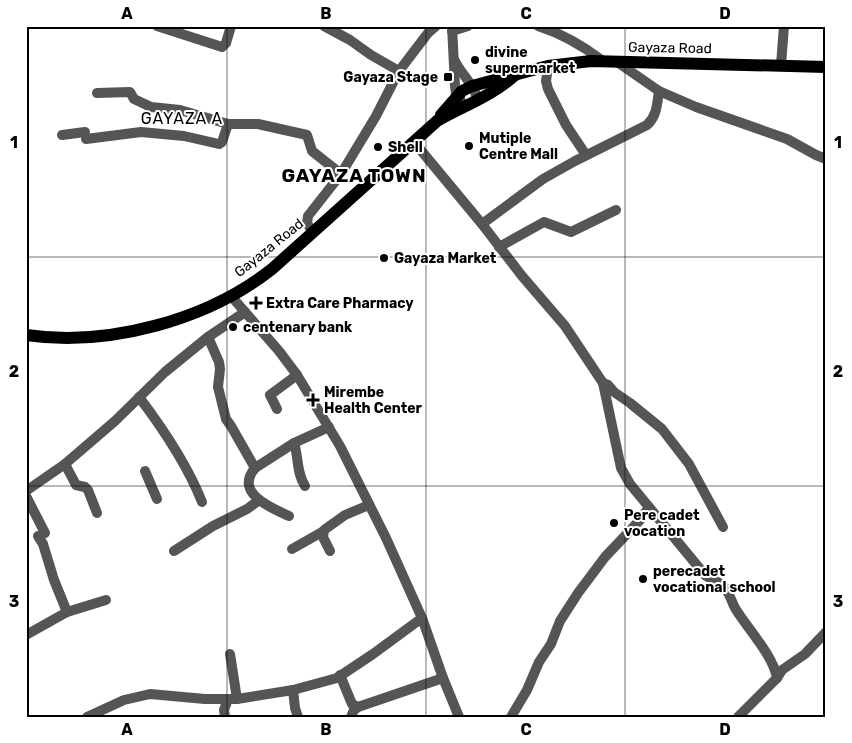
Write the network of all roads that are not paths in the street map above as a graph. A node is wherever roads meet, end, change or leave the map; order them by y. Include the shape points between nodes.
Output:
1 (157, 26) edge
2 (231, 26) edge
3 (324, 26) edge
4 (436, 26) edge
5 (468, 26) edge
6 (538, 26) edge
7 (784, 26) edge
8 (452, 28) edge
9 (452, 53) junction
10 (603, 61) junction
11 (617, 62) junction
12 (782, 65) junction
13 (548, 66) junction
14 (826, 67) edge
15 (399, 71) junction
16 (515, 75) junction
17 (472, 86) junction
18 (659, 91) junction
19 (97, 93) dead end
20 (457, 96) junction
21 (474, 103) junction
22 (437, 121) junction
23 (228, 124) junction
24 (62, 135) dead end
25 (414, 142) junction
26 (586, 155) junction
27 (826, 159) edge
28 (341, 174) junction
29 (616, 210) dead end
30 (482, 224) junction
31 (313, 232) junction
32 (499, 247) junction
33 (236, 297) junction
34 (245, 312) junction
35 (26, 335) edge
36 (208, 337) junction
37 (298, 375) junction
38 (603, 383) junction
39 (139, 398) junction
40 (277, 409) dead end
41 (329, 427) junction
42 (294, 443) junction
43 (65, 464) junction
44 (255, 468) junction
45 (145, 471) dead end
46 (305, 486) dead end
47 (26, 491) edge
48 (26, 496) edge
49 (157, 499) dead end
50 (258, 501) junction
51 (202, 502) dead end
52 (369, 505) junction
53 (649, 507) junction
54 (97, 514) dead end
55 (289, 516) dead end
56 (723, 527) dead end
57 (322, 532) junction
58 (292, 549) dead end
59 (174, 551) dead end
60 (330, 551) dead end
61 (106, 600) dead end
62 (67, 612) junction
63 (422, 618) junction
64 (826, 632) edge
65 (26, 635) edge
66 (230, 654) dead end
67 (340, 675) junction
68 (443, 678) junction
69 (777, 678) junction
70 (293, 690) junction
71 (232, 699) junction
72 (358, 707) junction
73 (87, 717) edge
74 (224, 717) edge
75 (298, 717) edge
76 (351, 717) edge
77 (459, 717) edge
78 (511, 717) edge
79 (738, 717) edge

1 - 2 street via 222,47
3 - 15 street
4 - 15 street
5 - 8 street
6 - 10 street via 566,36
7 - 12 street
8 - 9 street
9 - 17 street via 459,70
9 - 20 street
10 - 11 main road, Gayaza Road
10 - 13 main road, Gayaza Road
11 - 12 main road, Gayaza Road
11 - 18 street
12 - 14 main road, Gayaza Road
13 - 16 main road, Gayaza Road
13 - 26 street via 548,89
15 - 28 street
16 - 17 main road, Gayaza Road
16 - 21 main road, Gayaza Road
17 - 20 main road, Gayaza Road
17 - 21 street via 477,94
18 - 26 street via 653,120 647,126
18 - 27 street via 787,138
19 - 23 street via 130,92 134,99 151,107 180,110
20 - 21 street via 463,102
20 - 22 main road, Gayaza Road
21 - 22 main road, Gayaza Road
22 - 25 main road, Gayaza Road
23 - 24 street via 219,144 141,132
23 - 28 street via 258,124 307,135 312,151
25 - 30 street
25 - 31 main road, Gayaza Road
26 - 30 street via 543,179
28 - 31 street via 306,220
29 - 32 street via 571,232 544,222
30 - 32 street
31 - 33 main road, Gayaza Road
32 - 38 street via 565,326
33 - 34 street
33 - 35 main road, Gayaza Road via 160,324 125,332 82,338
34 - 36 street
34 - 37 street
36 - 39 street
36 - 44 street via 219,362 218,387 226,419
37 - 40 street via 270,395
37 - 41 street
38 - 53 street via 621,468
38 - 56 street via 662,429 689,464
39 - 43 street
39 - 51 street via 193,478
41 - 42 street
41 - 52 street
42 - 44 street
42 - 46 street via 297,470
43 - 47 street
43 - 54 street via 76,484 88,490
44 - 50 street via 249,479 250,489
45 - 49 street
48 - 62 street
50 - 55 street
50 - 59 street
52 - 57 street via 345,515
52 - 63 street
53 - 69 street via 705,575 722,585 773,664
53 - 78 street via 578,593 560,621 552,644 539,662
57 - 58 street
57 - 60 street
61 - 62 street
62 - 65 street
63 - 67 street
63 - 68 street
64 - 69 street
66 - 71 street
67 - 70 street
67 - 72 street via 352,704
68 - 72 street
68 - 77 street
69 - 79 street
70 - 71 street
70 - 75 street
71 - 73 street via 150,694 124,700
71 - 74 street via 224,710
72 - 76 street

